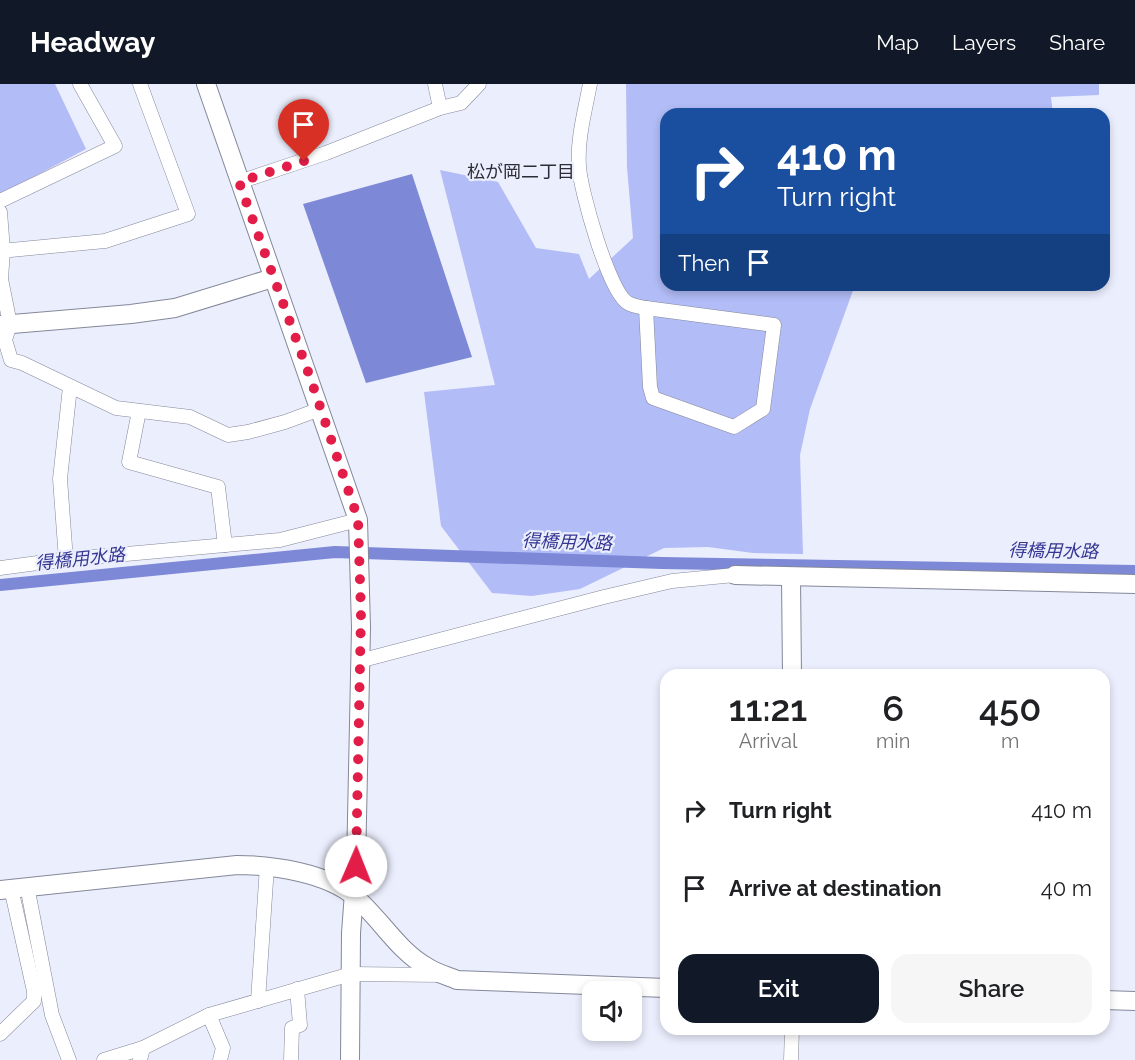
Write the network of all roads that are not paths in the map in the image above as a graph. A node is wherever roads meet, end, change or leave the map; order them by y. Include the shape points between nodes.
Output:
1 (80, 84) edge
2 (140, 84) edge
3 (206, 84) edge
4 (435, 84) edge
5 (479, 84) edge
6 (590, 84) edge
7 (440, 108) junction
8 (239, 182) junction
9 (0, 201) edge
10 (0, 212) edge
11 (2, 251) edge
12 (273, 278) junction
13 (646, 308) junction
14 (5, 324) edge
15 (70, 387) junction
16 (320, 409) junction
17 (139, 411) junction
18 (358, 519) junction
19 (225, 545) junction
20 (66, 560) junction
21 (0, 568) edge
22 (735, 575) joint
23 (792, 578) junction
24 (1135, 584) edge
25 (359, 661) junction
26 (792, 669) edge
27 (267, 866) junction
28 (12, 888) edge
29 (354, 895) junction
30 (351, 974) junction
31 (447, 975) junction
32 (660, 988) edge
33 (297, 989) junction
34 (1110, 1000) edge
35 (1135, 1000) edge
36 (258, 1001) junction
37 (209, 1015) junction
38 (0, 1034) edge
39 (792, 1035) edge
40 (141, 1054) edge
41 (69, 1060) edge
42 (104, 1060) edge
43 (220, 1060) edge
44 (291, 1060) edge
45 (350, 1060) edge
46 (791, 1060) edge

1 - 9 street via 115,146
2 - 11 street via 188,214 105,241
3 - 8 street
4 - 7 street
5 - 7 street via 461,103
6 - 13 street via 580,142 581,186 615,288 627,303
7 - 8 street
8 - 12 street
10 - 11 street
11 - 14 street
12 - 14 street via 175,308
12 - 16 street
13 - 13 street via 774,325 763,409 734,427 653,398
14 - 15 street via 11,360
15 - 17 street via 116,408
15 - 20 street via 60,479
16 - 17 street via 228,435 190,417
16 - 18 street
17 - 19 street via 129,462 218,488
18 - 19 street via 280,540
18 - 25 street
19 - 20 street
20 - 21 street
22 - 23 street
22 - 25 street via 672,581
23 - 24 street
23 - 26 street
25 - 29 street
27 - 28 street via 237,865
27 - 29 street via 319,878
27 - 36 street
28 - 38 street via 34,1001
28 - 41 street
29 - 30 street
29 - 31 street via 405,949 427,967
30 - 31 street
30 - 33 street
30 - 45 street
31 - 32 street via 477,982
33 - 36 street
33 - 44 street via 300,1025 292,1028
34 - 35 street
36 - 37 street
37 - 40 street
37 - 43 street via 223,1048
39 - 46 street
40 - 42 street

